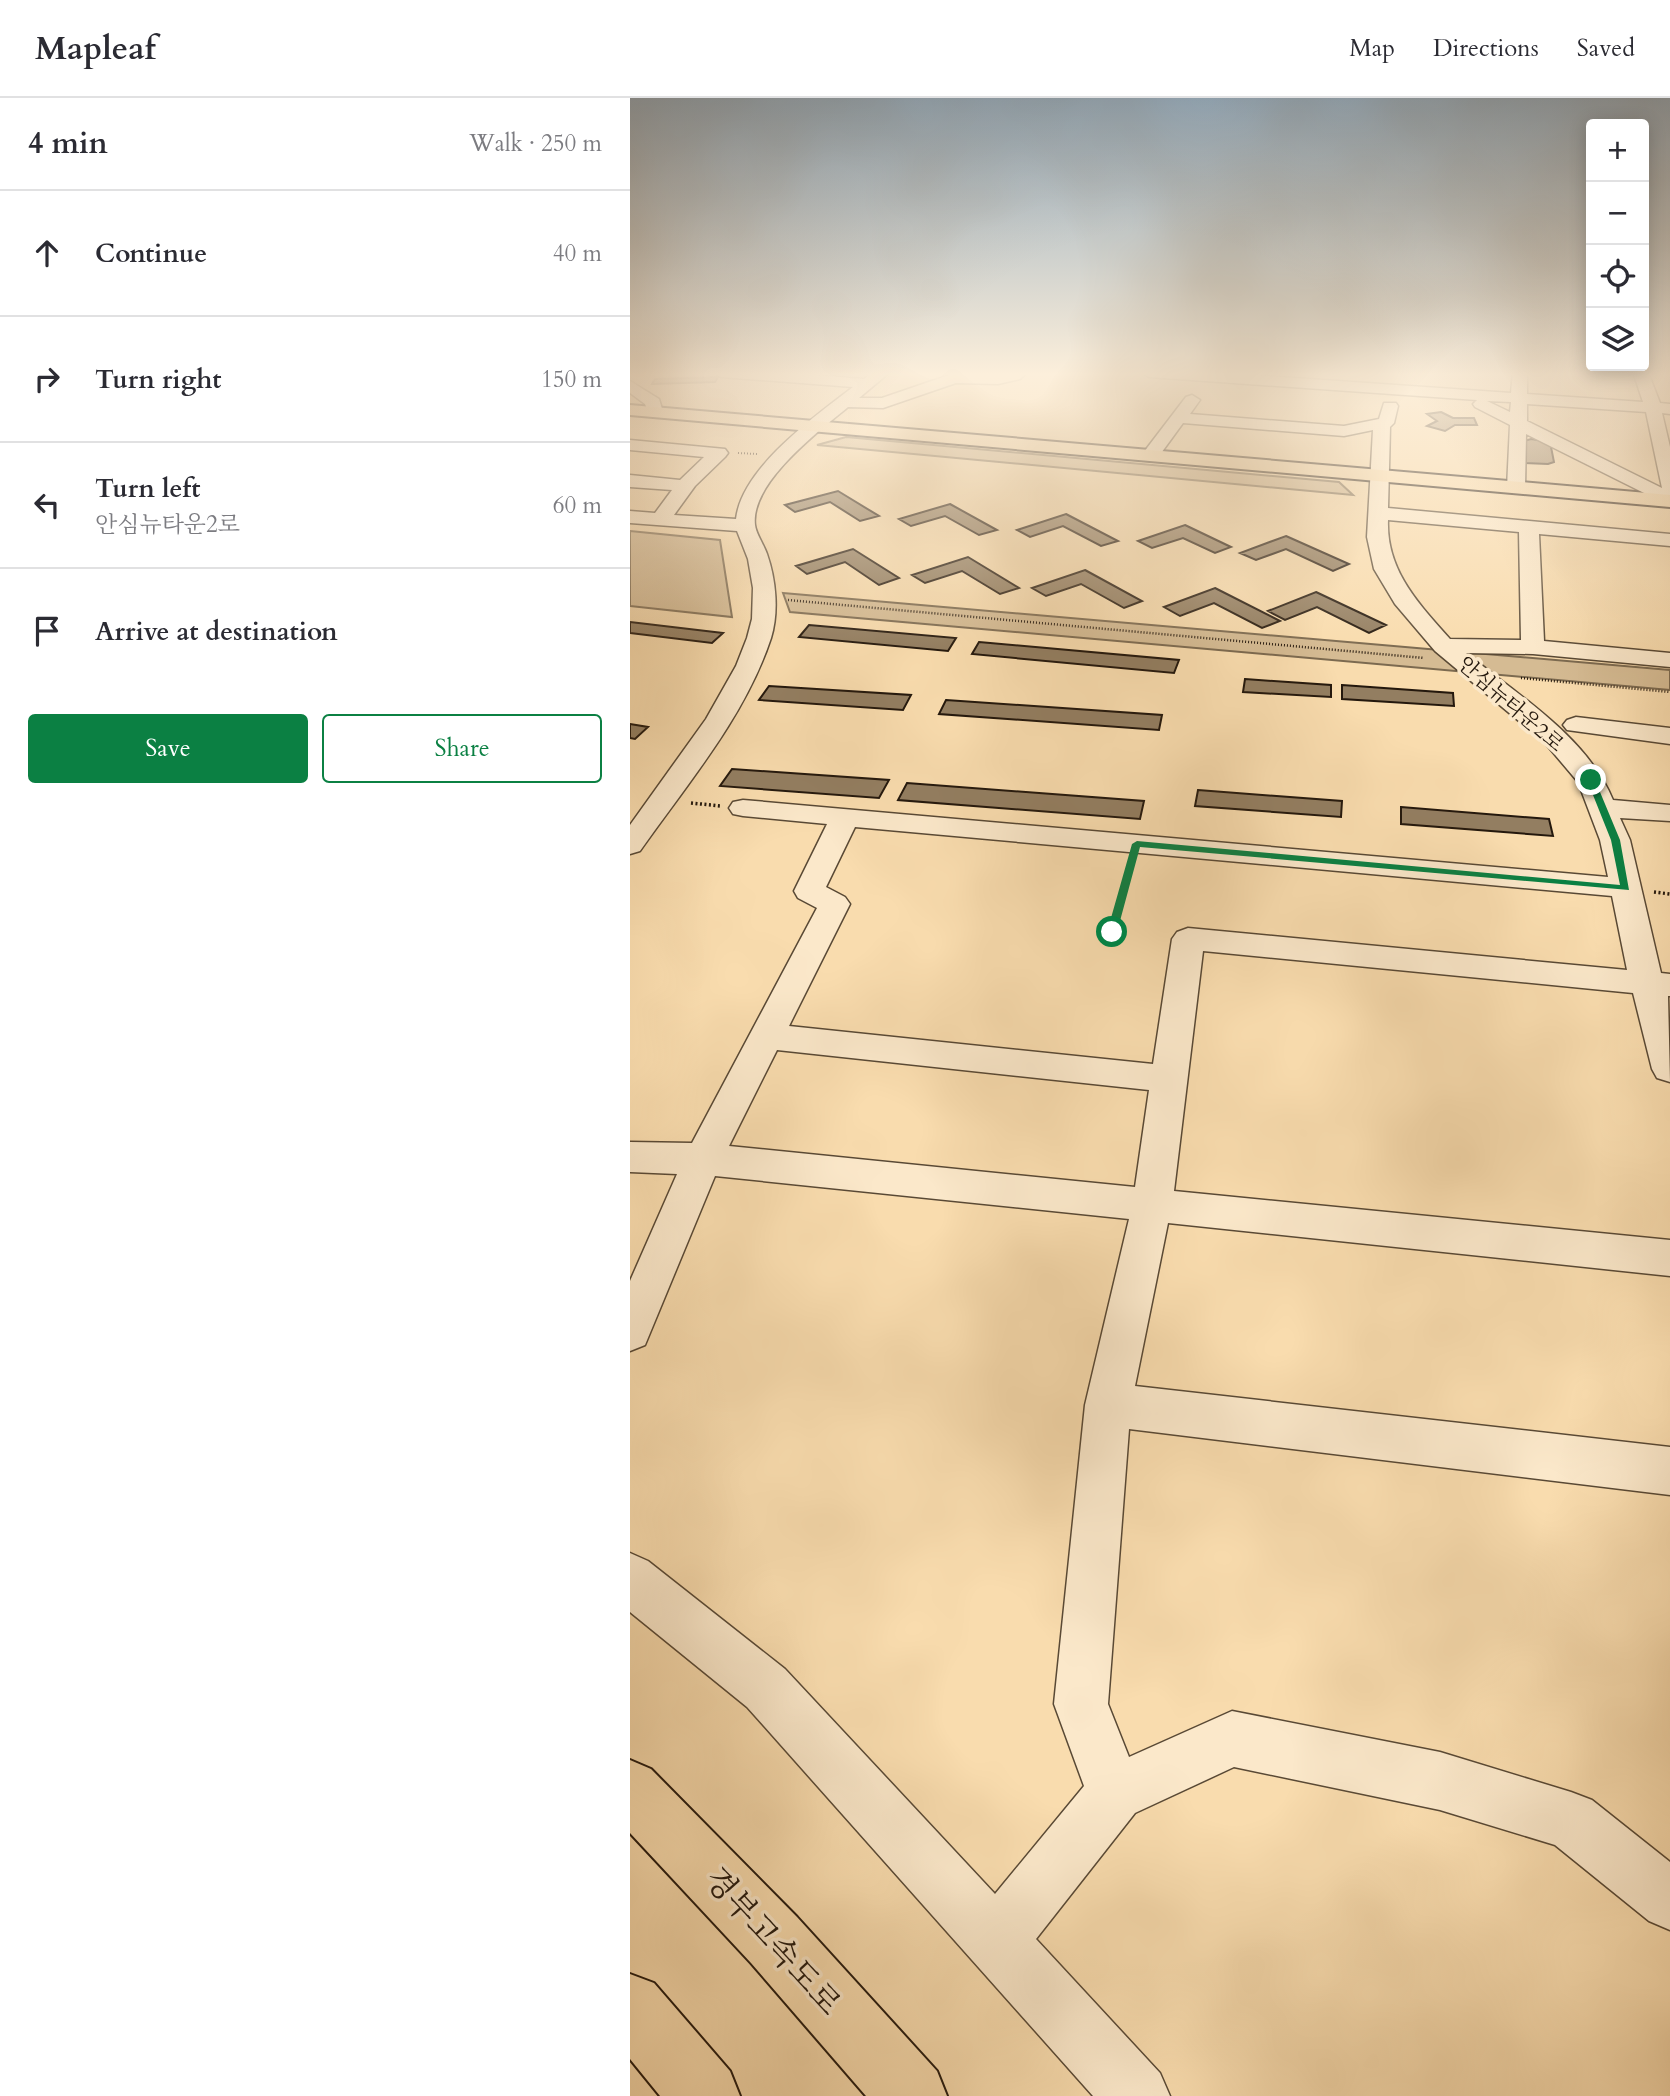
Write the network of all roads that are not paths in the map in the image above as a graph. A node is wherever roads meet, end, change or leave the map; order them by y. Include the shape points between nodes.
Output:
1 (706, 465) edge
2 (772, 465) edge
3 (1256, 465) edge
4 (1380, 465) edge
5 (1517, 465) edge
6 (1603, 465) edge
7 (1668, 465) edge
8 (1379, 476) junction
9 (630, 481) edge
10 (685, 486) junction
11 (1670, 487) edge
12 (1516, 488) junction
13 (1670, 500) edge
14 (1377, 513) junction
15 (630, 517) edge
16 (661, 519) junction
17 (746, 526) junction
18 (1529, 527) junction
19 (1670, 540) edge
20 (1533, 647) junction
21 (1436, 652) junction
22 (1670, 660) edge
23 (1576, 725) dead end
24 (1670, 736) edge
25 (630, 797) edge
26 (661, 801) junction
27 (743, 808) road end
28 (1604, 808) junction
29 (1670, 813) edge
30 (845, 817) junction
31 (630, 845) edge
32 (1626, 888) junction
33 (1188, 939) joint
34 (1659, 984) edge
35 (766, 1036) junction
36 (1670, 1069) edge
37 (1169, 1079) junction
38 (630, 1157) edge
39 (704, 1158) junction
40 (1152, 1205) junction
41 (1670, 1258) edge
42 (630, 1331) edge
43 (1108, 1405) junction
44 (1670, 1471) edge
45 (630, 1579) edge
46 (630, 1790) edge
47 (1115, 1793) junction
48 (1670, 1900) edge
49 (996, 1941) junction
50 (630, 2007) edge
51 (705, 2096) edge
52 (912, 2096) edge
53 (1137, 2096) edge

1 - 10 street
2 - 17 street via 751,492 744,514
3 - 8 main road
4 - 8 street, 안심뉴타운2로
5 - 12 street
6 - 13 street
7 - 11 street
8 - 12 main road
8 - 14 street, 안심뉴타운2로
9 - 10 street
10 - 16 street
12 - 13 main road
14 - 18 street
14 - 21 street, 안심뉴타운2로 via 1385,569
15 - 16 street
16 - 17 street
17 - 26 street via 759,560 764,598 759,637 716,721
18 - 19 street
18 - 20 street
20 - 21 street
20 - 22 street
21 - 28 street, 안심뉴타운2로 via 1554,737 1591,780
23 - 24 street
25 - 26 street
26 - 31 street
27 - 30 street
28 - 29 street
28 - 32 street, 안심뉴타운2로
30 - 32 street
30 - 35 street via 809,891 834,904
32 - 34 street, 안심뉴타운2로
33 - 34 street
33 - 37 street
34 - 36 street, 안심뉴타운2로
35 - 37 street
35 - 39 street
37 - 40 street
38 - 39 street
39 - 40 street
39 - 42 street
40 - 41 street
40 - 43 street
43 - 44 street
43 - 47 street via 1081,1704
45 - 49 street via 766,1688
46 - 52 main road, 경부고속도로 via 815,1985
47 - 48 street via 1232,1738 1440,1781 1572,1821
47 - 49 street
49 - 53 street
50 - 51 main road

